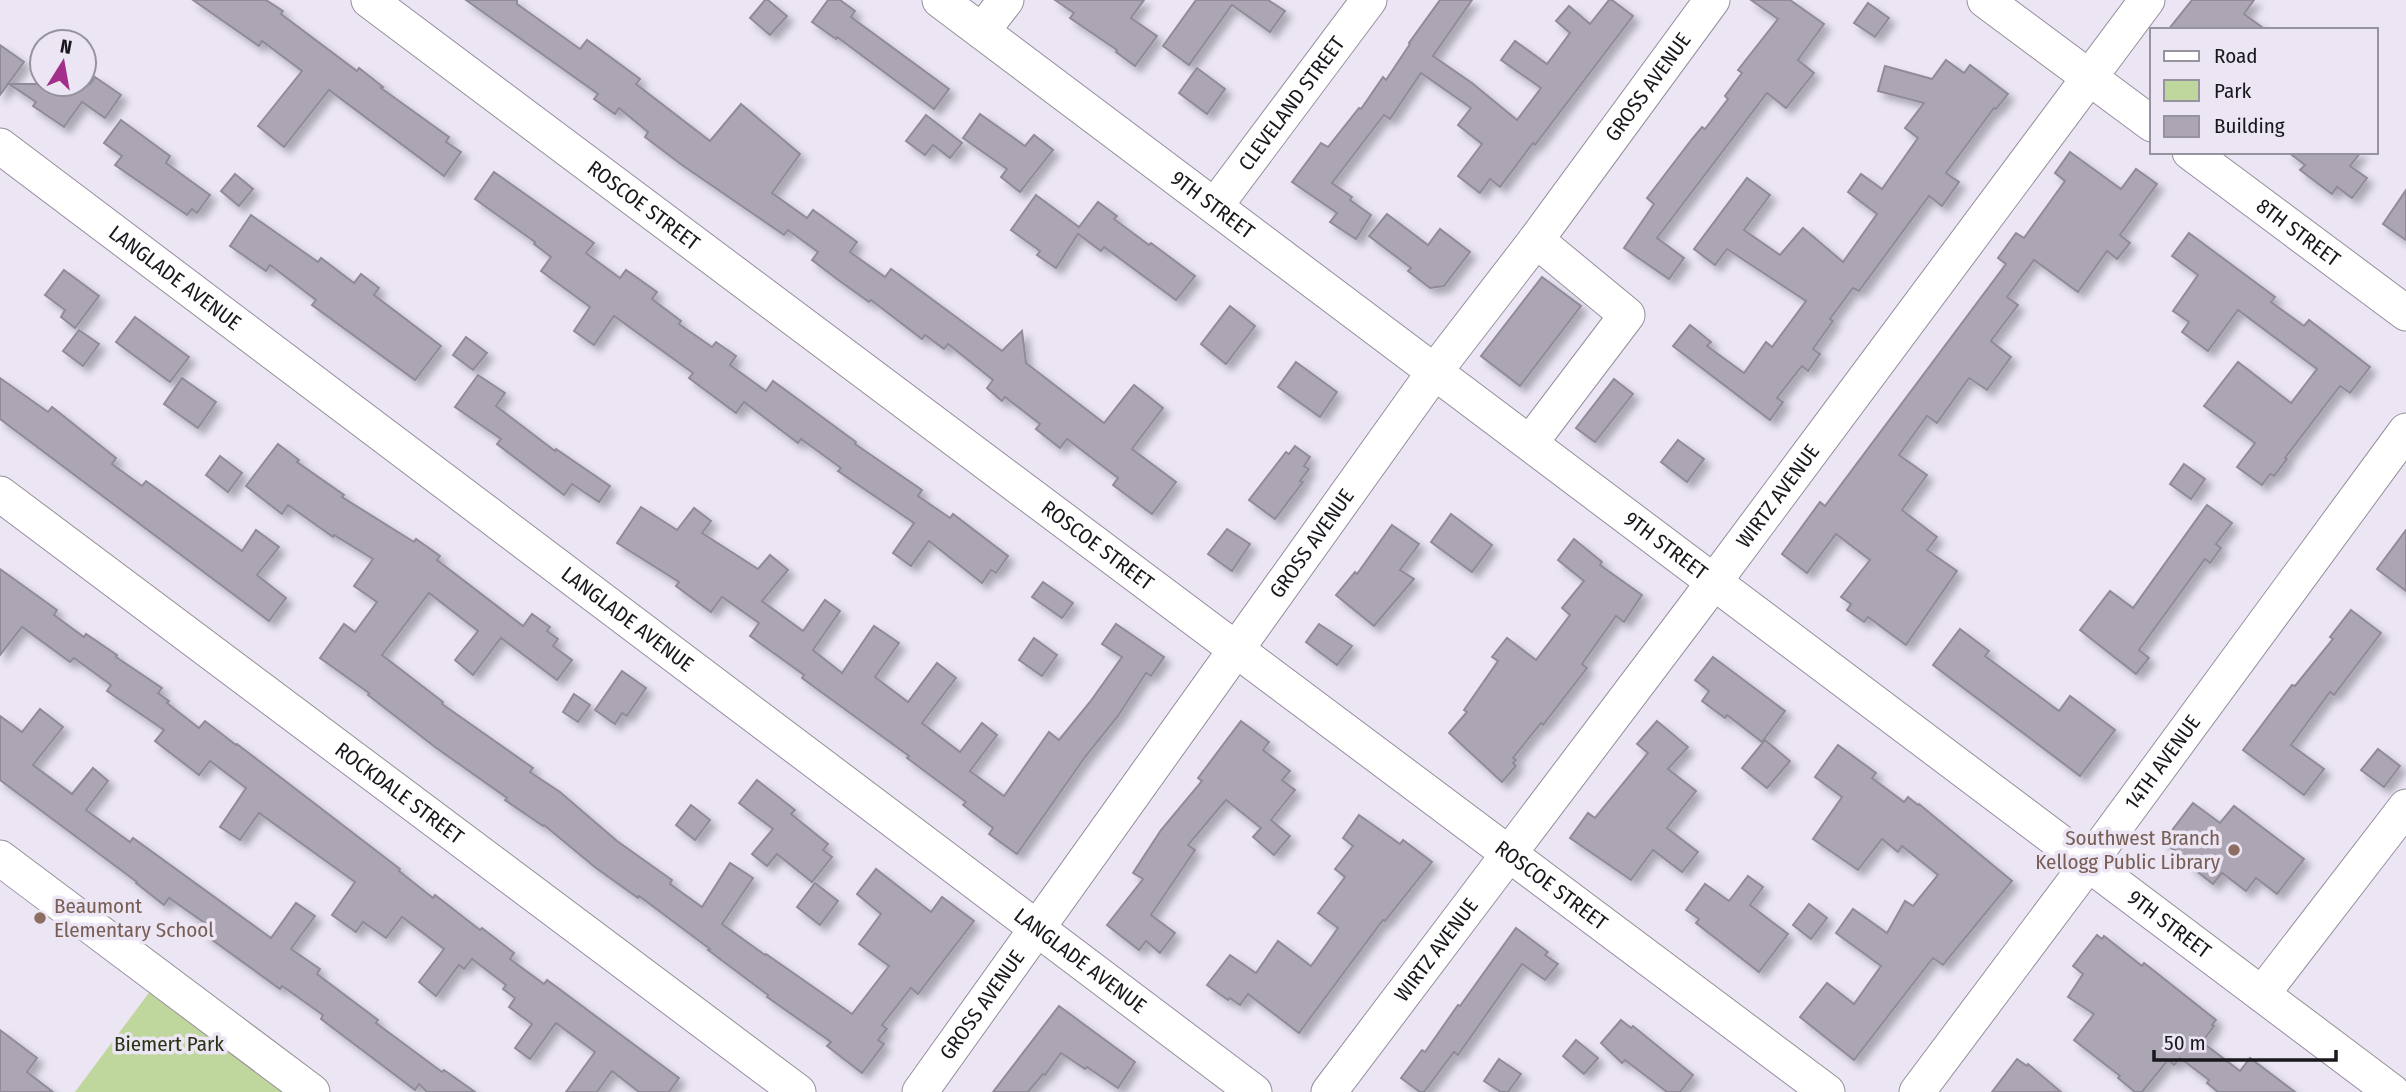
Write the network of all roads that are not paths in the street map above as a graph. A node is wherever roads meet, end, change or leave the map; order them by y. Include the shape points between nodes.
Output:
1 (369, 0) edge
2 (940, 0) edge
3 (1006, 0) edge
4 (1369, 0) edge
5 (1712, 0) edge
6 (1985, 0) edge
7 (2147, 0) edge
8 (982, 31) junction
9 (2090, 77) junction
10 (2150, 122) edge
11 (0, 146) edge
12 (2193, 154) edge
13 (1215, 206) junction
14 (1536, 240) junction
15 (2406, 313) edge
16 (1435, 371) junction
17 (2406, 431) edge
18 (1530, 443) junction
19 (0, 494) edge
20 (1714, 582) junction
21 (1236, 649) junction
22 (2406, 807) edge
23 (1509, 854) junction
24 (0, 858) edge
25 (2088, 863) junction
26 (1036, 930) junction
27 (2262, 994) junction
28 (312, 1092) edge
29 (798, 1092) edge
30 (920, 1092) edge
31 (1254, 1092) edge
32 (1329, 1092) edge
33 (1827, 1092) edge
34 (1916, 1092) edge
35 (2392, 1092) edge

1 - 21 street, ROSCOE STREET
2 - 8 street, 9TH STREET
3 - 8 street
4 - 13 street, CLEVELAND STREET
5 - 14 street, GROSS AVENUE
6 - 9 street
7 - 9 street, WIRTZ AVENUE
8 - 13 street, 9TH STREET
9 - 10 street
9 - 20 street, WIRTZ AVENUE
11 - 26 street, LANGLADE AVENUE
12 - 15 street, 8TH STREET
13 - 16 street, 9TH STREET
14 - 16 street, GROSS AVENUE
14 - 18 street via 1627,315
16 - 18 street, 9TH STREET
16 - 21 street, GROSS AVENUE
17 - 25 street, 14TH AVENUE
18 - 20 street, 9TH STREET
19 - 29 street, ROCKDALE STREET
20 - 23 street, WIRTZ AVENUE
20 - 25 street, 9TH STREET
21 - 23 street, ROSCOE STREET
21 - 26 street, GROSS AVENUE
22 - 27 street
23 - 32 street, WIRTZ AVENUE
23 - 33 street, ROSCOE STREET
24 - 28 street
25 - 27 street, 9TH STREET
25 - 34 street, 14TH AVENUE
26 - 30 street, GROSS AVENUE
26 - 31 street, LANGLADE AVENUE
27 - 35 street, 9TH STREET

